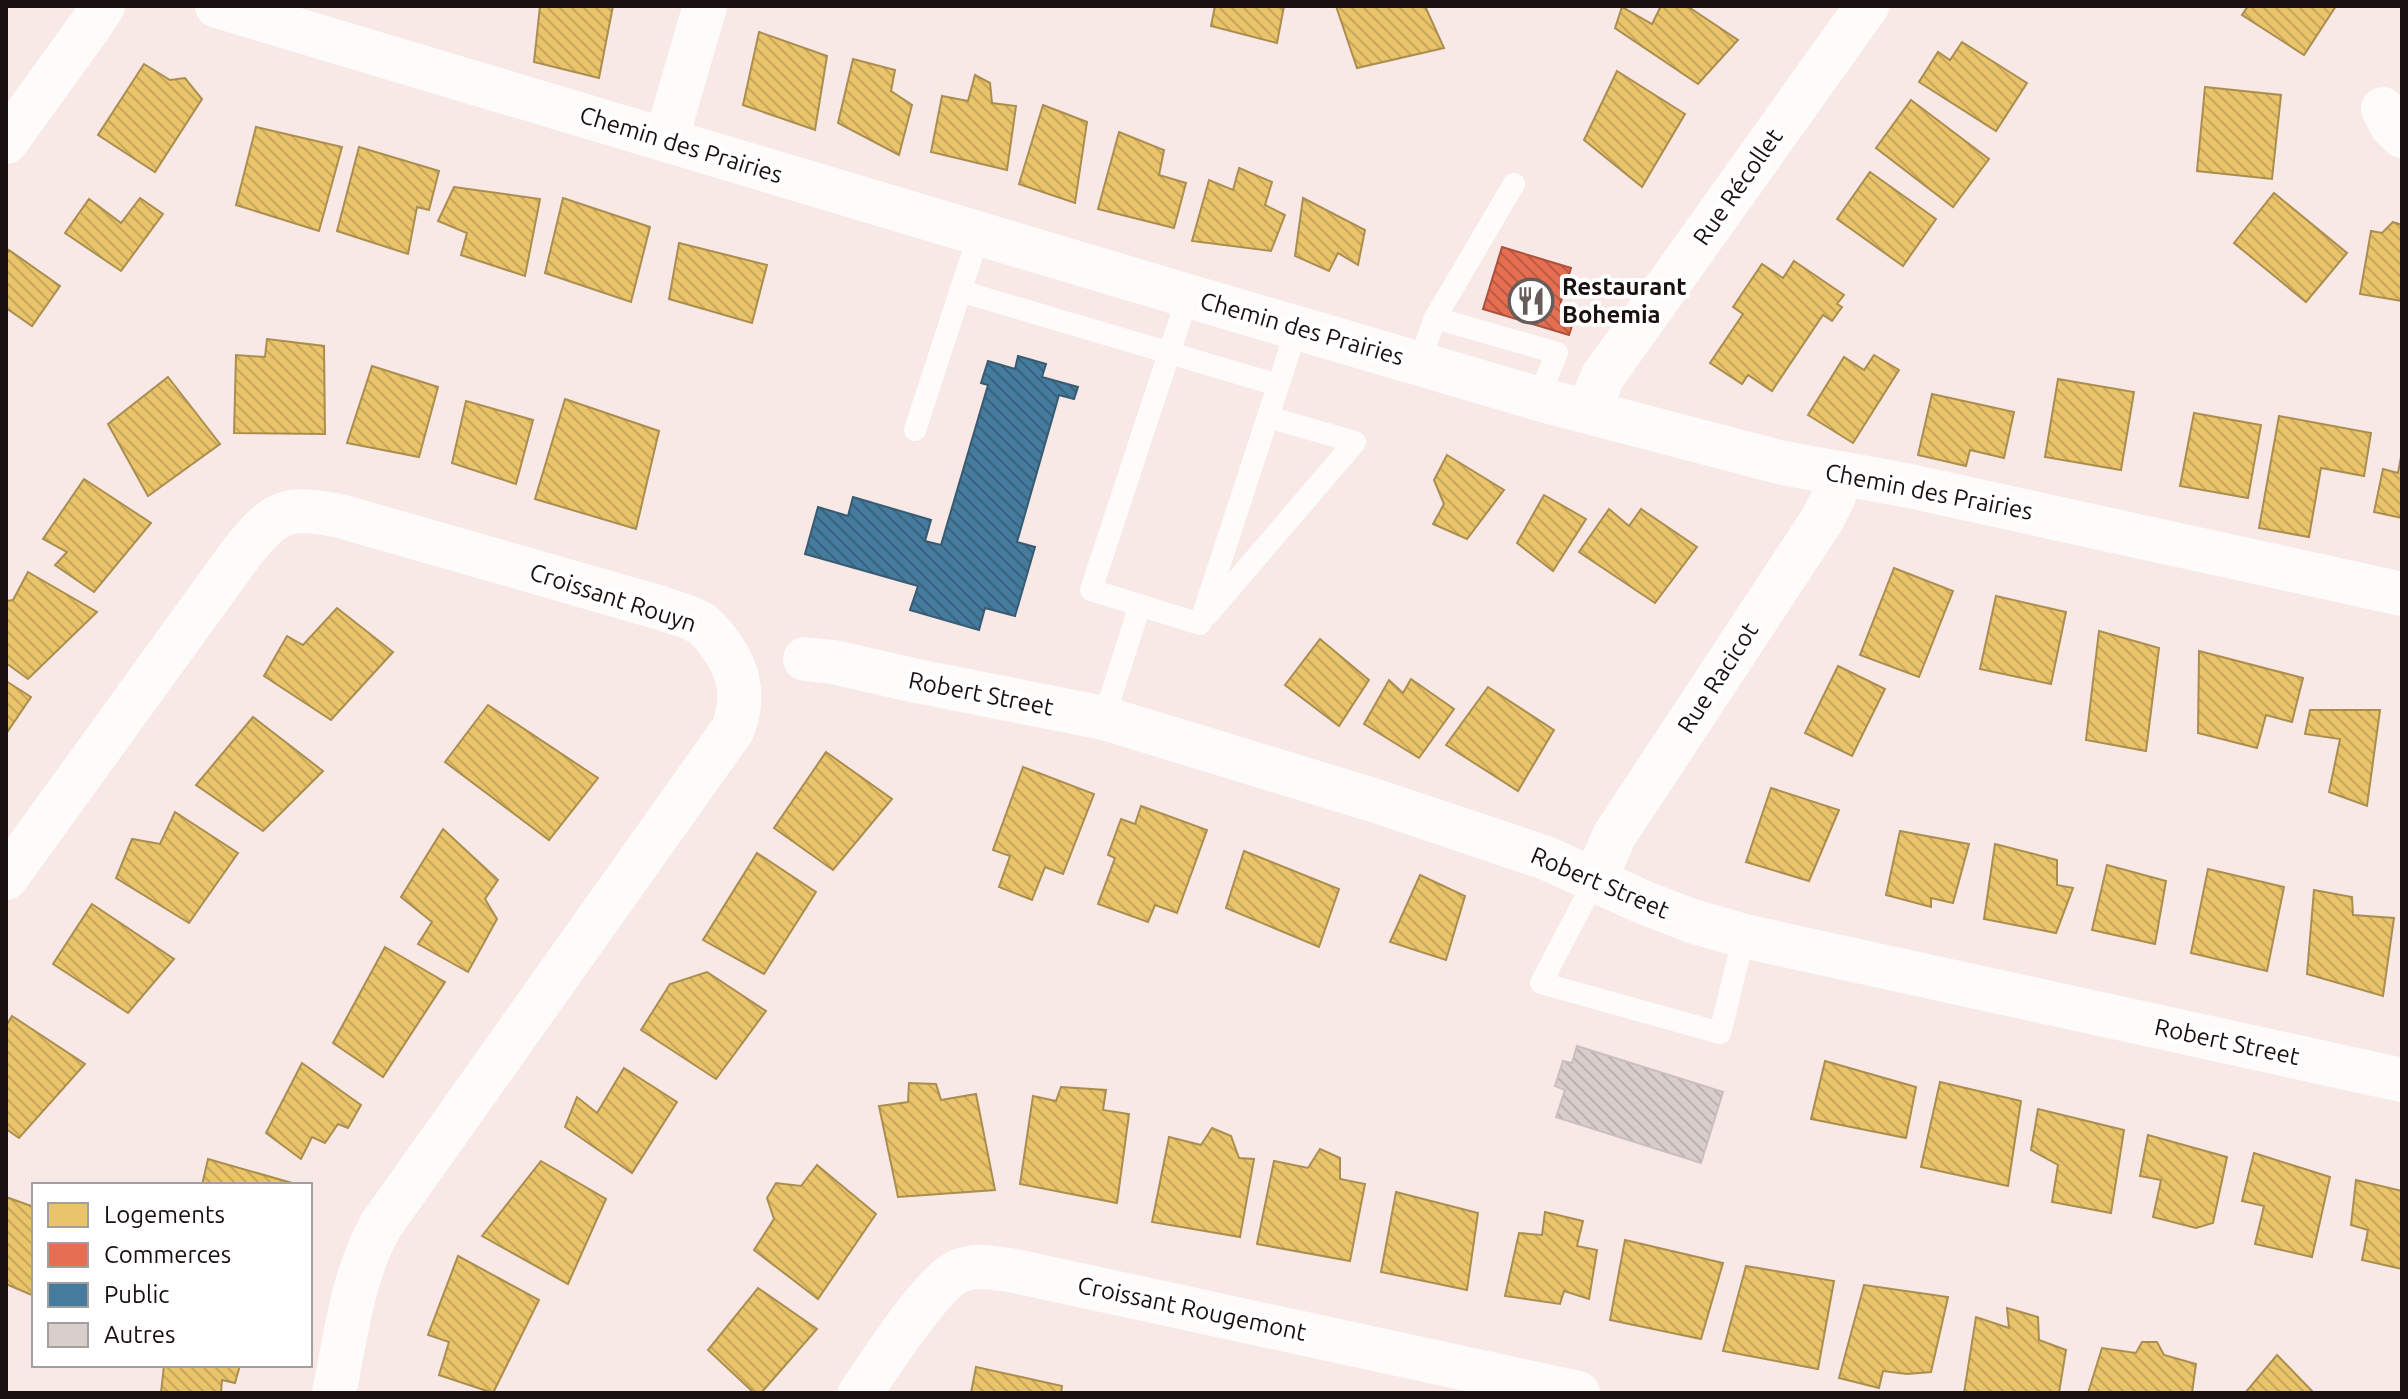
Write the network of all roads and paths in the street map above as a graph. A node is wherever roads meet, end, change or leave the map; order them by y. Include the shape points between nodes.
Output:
1 (103, 6) edge
2 (217, 6) edge
3 (705, 6) edge
4 (1867, 6) edge
5 (666, 140) junction
6 (6, 142) edge
7 (1514, 184) dead end
8 (979, 234) junction
9 (960, 291) junction
10 (1188, 296) junction
11 (1435, 318) junction
12 (1297, 328) junction
13 (1169, 353) junction
14 (1419, 363) junction
15 (1278, 385) junction
16 (1538, 398) junction
17 (1588, 411) junction
18 (1268, 417) junction
19 (915, 430) dead end
20 (1840, 475) junction
21 (2402, 594) edge
22 (1140, 605) junction
23 (1200, 624) junction
24 (805, 659) dead end
25 (1104, 718) junction
26 (6, 878) edge
27 (1595, 880) junction
28 (1744, 936) junction
29 (2402, 1080) edge
30 (334, 1393) edge
31 (860, 1393) edge
32 (1578, 1393) edge

1 - 6 street
2 - 5 street, Chemin des Prairies
3 - 5 street
4 - 17 street, Rue Récollet via 1603,376
5 - 8 street, Chemin des Prairies
7 - 11 lane
8 - 9 lane
8 - 10 street, Chemin des Prairies
9 - 13 lane
9 - 19 lane
10 - 12 street, Chemin des Prairies
10 - 13 lane
11 - 14 lane
11 - 16 lane via 1557,353
12 - 14 street, Chemin des Prairies
12 - 15 lane
13 - 15 lane
13 - 22 lane via 1091,590
14 - 16 street, Chemin des Prairies
15 - 18 lane
16 - 17 street, Chemin des Prairies
17 - 20 street, Chemin des Prairies
18 - 23 lane
18 - 23 lane via 1355,442
20 - 21 street, Chemin des Prairies
20 - 27 street, Rue Racicot via 1822,520 1614,836
22 - 23 lane
22 - 25 lane
24 - 25 street, Robert Street
25 - 27 street, Robert Street via 1373,800 1546,858
26 - 30 street, Croissant Rouyn via 242,552 280,514 295,510 340,516 661,608 702,624 725,651 740,689 733,729 381,1225 359,1274
27 - 28 street, Robert Street via 1692,921
27 - 28 lane via 1541,983 1720,1033
28 - 29 street, Robert Street
31 - 32 street, Croissant Rougemont via 942,1283 976,1267 1030,1274

